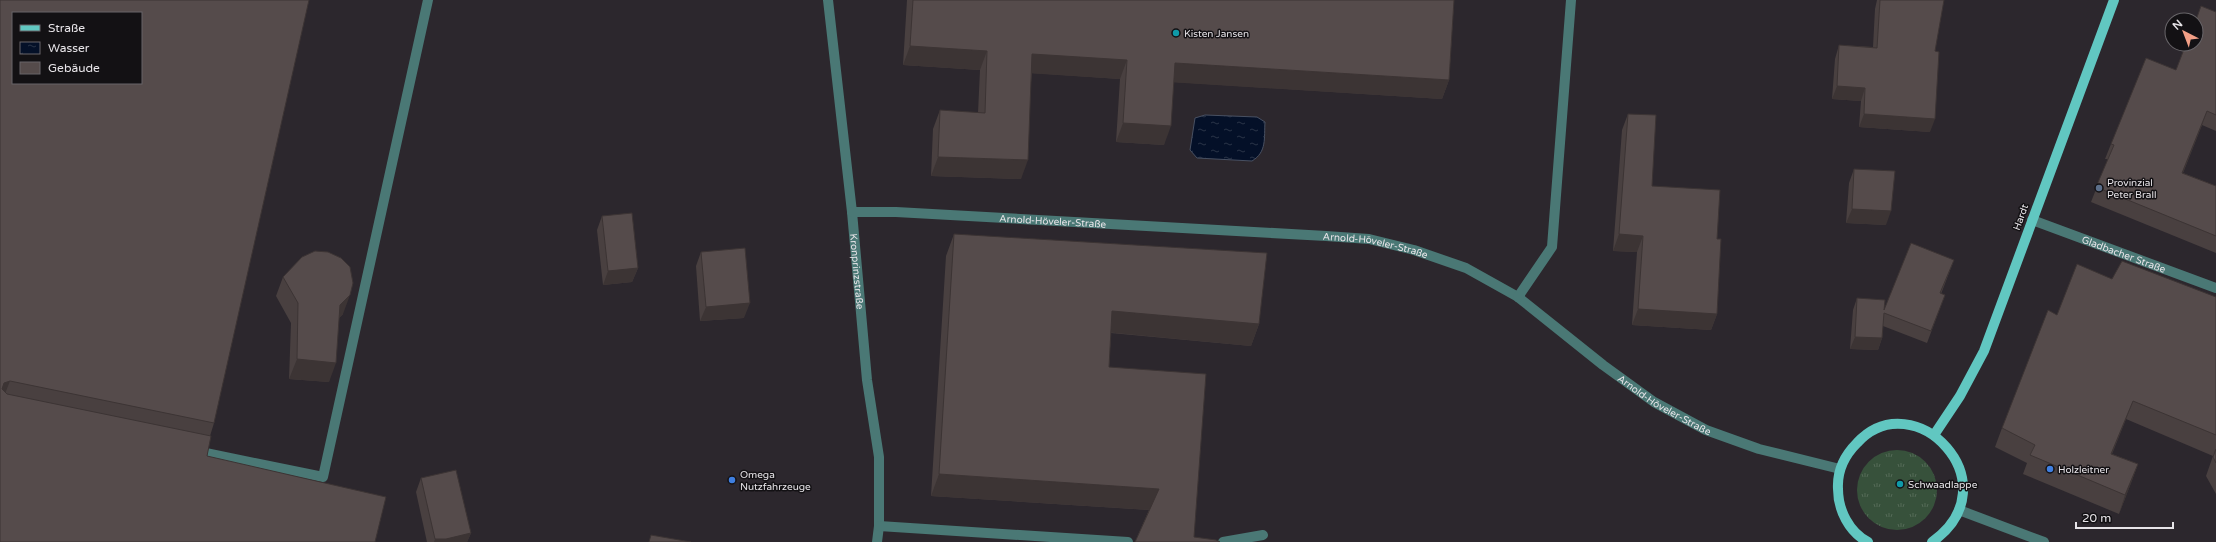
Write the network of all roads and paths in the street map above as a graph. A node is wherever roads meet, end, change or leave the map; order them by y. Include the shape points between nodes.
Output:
1 (428, 0) edge
2 (828, 0) edge
3 (1571, 0) edge
4 (2114, 0) edge
5 (852, 212) junction
6 (2032, 220) junction
7 (2216, 288) edge
8 (1518, 297) junction
9 (1934, 435) junction
10 (184, 448) edge
11 (1840, 469) junction
12 (1959, 510) junction
13 (879, 526) junction
14 (1263, 535) dead end
15 (877, 542) edge
16 (1128, 542) edge
17 (1223, 542) edge
18 (1868, 542) edge
19 (1932, 542) edge
20 (2044, 542) edge

1 - 10 street via 323,478
2 - 5 street, Kronprinzstraße
3 - 8 street via 1552,247
4 - 6 main road, Hardt
5 - 8 street, Arnold-Höveler-Straße via 1369,239 1414,250 1466,268
5 - 13 street, Kronprinzstraße via 867,380 879,457
6 - 7 street, Gladbacher Straße
6 - 9 main road, Hardt via 1984,351 1960,396
8 - 11 street, Arnold-Höveler-Straße via 1603,366 1654,402 1706,430 1758,449
9 - 11 main road via 1916,427 1897,424 1879,428 1862,438 1849,452
9 - 12 main road via 1947,445 1957,460 1962,476 1963,494
11 - 18 main road via 1837,482 1840,509 1855,532
12 - 19 main road via 1943,534
12 - 20 street
13 - 15 street, Kronprinzstraße
13 - 16 street
14 - 17 street

